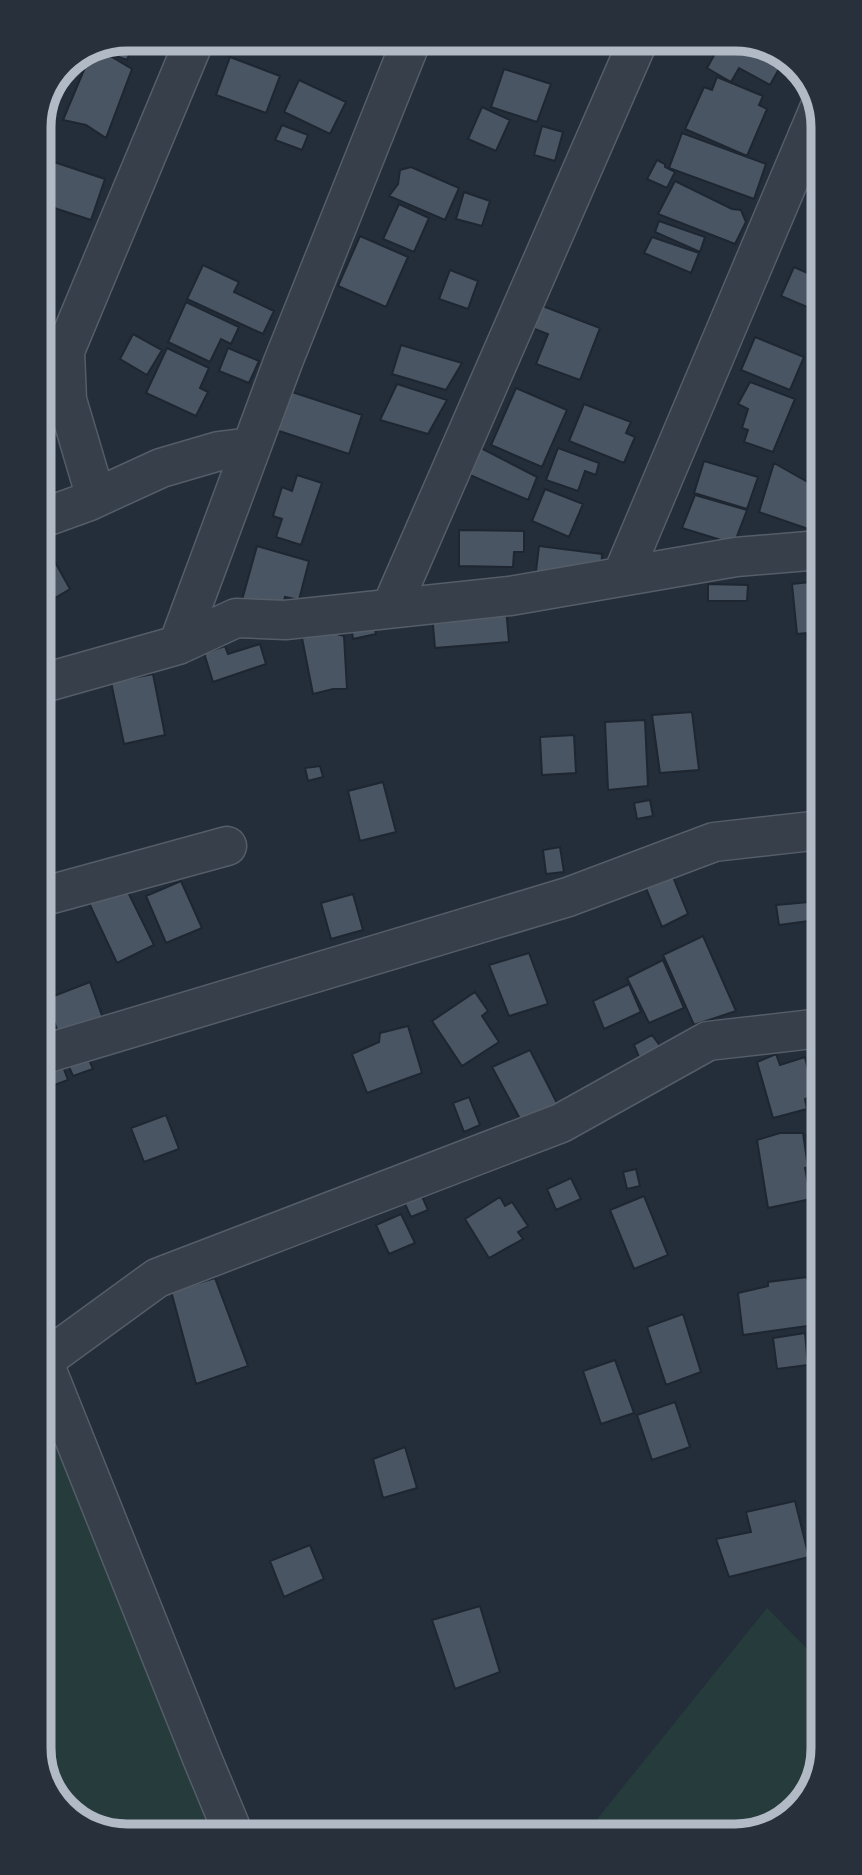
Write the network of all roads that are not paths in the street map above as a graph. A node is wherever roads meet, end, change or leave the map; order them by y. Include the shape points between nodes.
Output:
1 (190, 51) edge
2 (407, 51) edge
3 (634, 51) edge
4 (811, 128) edge
5 (251, 447) junction
6 (96, 498) junction
7 (51, 515) edge
8 (811, 551) edge
9 (622, 576) junction
10 (391, 608) junction
11 (178, 645) junction
12 (51, 681) edge
13 (811, 831) edge
14 (227, 846) dead end
15 (51, 894) edge
16 (811, 1029) edge
17 (51, 1052) edge
18 (51, 1367) edge
19 (51, 1387) edge
20 (229, 1824) edge

1 - 6 street via 65,351 67,400
2 - 5 street
3 - 10 street
4 - 9 street
5 - 6 street via 161,468
5 - 11 street
6 - 7 street
8 - 9 street via 736,557
9 - 10 street via 510,596
10 - 11 street via 285,620 236,618
11 - 12 street
13 - 17 street via 714,842 568,897
14 - 15 street
16 - 18 street via 708,1041 561,1123 157,1278
19 - 20 street

